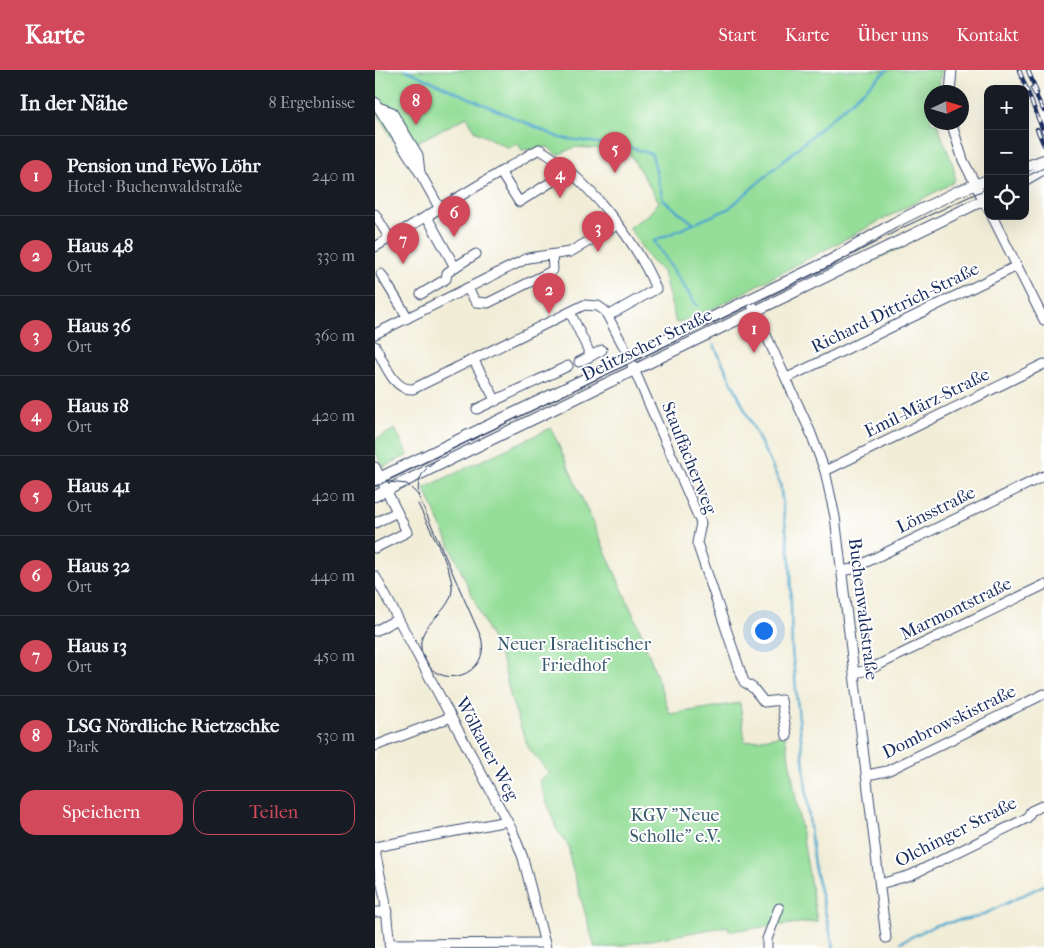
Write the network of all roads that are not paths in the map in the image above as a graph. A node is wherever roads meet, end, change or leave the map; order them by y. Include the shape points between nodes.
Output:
1 (952, 70) edge
2 (951, 85) edge
3 (376, 106) edge
4 (953, 130) edge
5 (1044, 160) edge
6 (1029, 166) edge
7 (1044, 169) edge
8 (501, 172) junction
9 (569, 172) junction
10 (1029, 178) edge
11 (984, 181) edge
12 (975, 184) junction
13 (984, 199) edge
14 (984, 203) edge
15 (440, 209) junction
16 (375, 214) edge
17 (427, 217) junction
18 (994, 220) edge
19 (617, 225) junction
20 (390, 239) junction
21 (375, 247) edge
22 (476, 254) dead end
23 (552, 255) junction
24 (1017, 266) junction
25 (455, 267) junction
26 (381, 274) dead end
27 (467, 288) junction
28 (421, 294) dead end
29 (750, 300) junction
30 (755, 311) junction
31 (570, 312) junction
32 (608, 316) junction
33 (408, 318) junction
34 (1044, 320) edge
35 (375, 334) edge
36 (375, 346) edge
37 (603, 350) dead end
38 (591, 356) junction
39 (629, 358) junction
40 (473, 359) junction
41 (579, 362) dead end
42 (1044, 364) edge
43 (567, 366) dead end
44 (634, 370) junction
45 (787, 378) junction
46 (496, 400) junction
47 (477, 409) dead end
48 (375, 467) edge
49 (825, 471) junction
50 (1044, 476) edge
51 (378, 479) edge
52 (386, 490) junction
53 (375, 496) edge
54 (397, 512) junction
55 (375, 523) edge
56 (375, 548) edge
57 (842, 570) junction
58 (375, 576) edge
59 (1044, 585) edge
60 (398, 619) junction
61 (375, 632) edge
62 (855, 673) junction
63 (1044, 694) edge
64 (451, 717) junction
65 (787, 736) dead end
66 (375, 746) edge
67 (867, 775) junction
68 (1044, 805) edge
69 (507, 821) junction
70 (375, 847) edge
71 (375, 851) edge
72 (880, 884) junction
73 (779, 908) dead end
74 (375, 912) edge
75 (387, 912) junction
76 (886, 938) dead end
77 (767, 943) edge
78 (390, 946) edge
79 (546, 946) edge

1 - 2 street
3 - 15 street
4 - 12 street
5 - 6 main road
7 - 10 main road
8 - 9 street via 539,150 557,160
8 - 9 street via 519,202
8 - 15 street
9 - 19 street
11 - 12 main road, Delitzscher Straße
12 - 13 street
12 - 29 main road, Delitzscher Straße
14 - 30 main road, Delitzscher Straße
15 - 17 street
16 - 20 street
17 - 20 street
17 - 25 street
18 - 24 street
19 - 23 street via 570,252
19 - 32 street via 641,255 656,289
20 - 21 street
22 - 25 street
23 - 27 street via 528,258
23 - 27 street via 553,269 550,272 488,303 477,302
24 - 34 street
24 - 45 street, Richard-Dittrich-Straße
25 - 28 street via 447,273 446,279
26 - 33 street
27 - 33 street
29 - 30 street, Buchenwaldstraße
29 - 39 main road, Delitzscher Straße
30 - 44 main road, Delitzscher Straße
30 - 45 street, Buchenwaldstraße
31 - 32 street via 591,304
31 - 38 street
31 - 40 street
32 - 39 street
33 - 35 street
36 - 40 street via 397,384 406,389 418,387
37 - 38 street
38 - 41 street
39 - 44 street
39 - 51 main road, Delitzscher Straße
40 - 46 street
42 - 49 street, Emil-März-Straße
43 - 46 street
44 - 52 main road, Delitzscher Straße
44 - 65 street, Stauffacherweg via 701,523 697,543 744,682 764,702 781,700
45 - 49 street, Buchenwaldstraße
46 - 47 street
48 - 51 street
49 - 57 street, Buchenwaldstraße
50 - 57 street, Lönsstraße via 852,569
51 - 52 street
52 - 53 main road, Delitzscher Straße
52 - 54 street
54 - 55 street
54 - 56 street via 407,532
57 - 62 street, Buchenwaldstraße
58 - 60 street, Wölkauer Weg
59 - 62 street, Marmontstraße via 868,670
60 - 61 street
60 - 64 street, Wölkauer Weg
62 - 67 street, Buchenwaldstraße
63 - 67 street, Dombrowskistraße via 887,771
64 - 66 street
64 - 69 street, Wölkauer Weg
67 - 72 street, Buchenwaldstraße
68 - 72 street, Olchinger Straße via 1027,818 911,875
69 - 70 street
69 - 79 street, Wölkauer Weg via 523,858
71 - 75 street
72 - 76 street, Buchenwaldstraße
73 - 77 street
74 - 75 street
75 - 78 street
78 - 79 street

